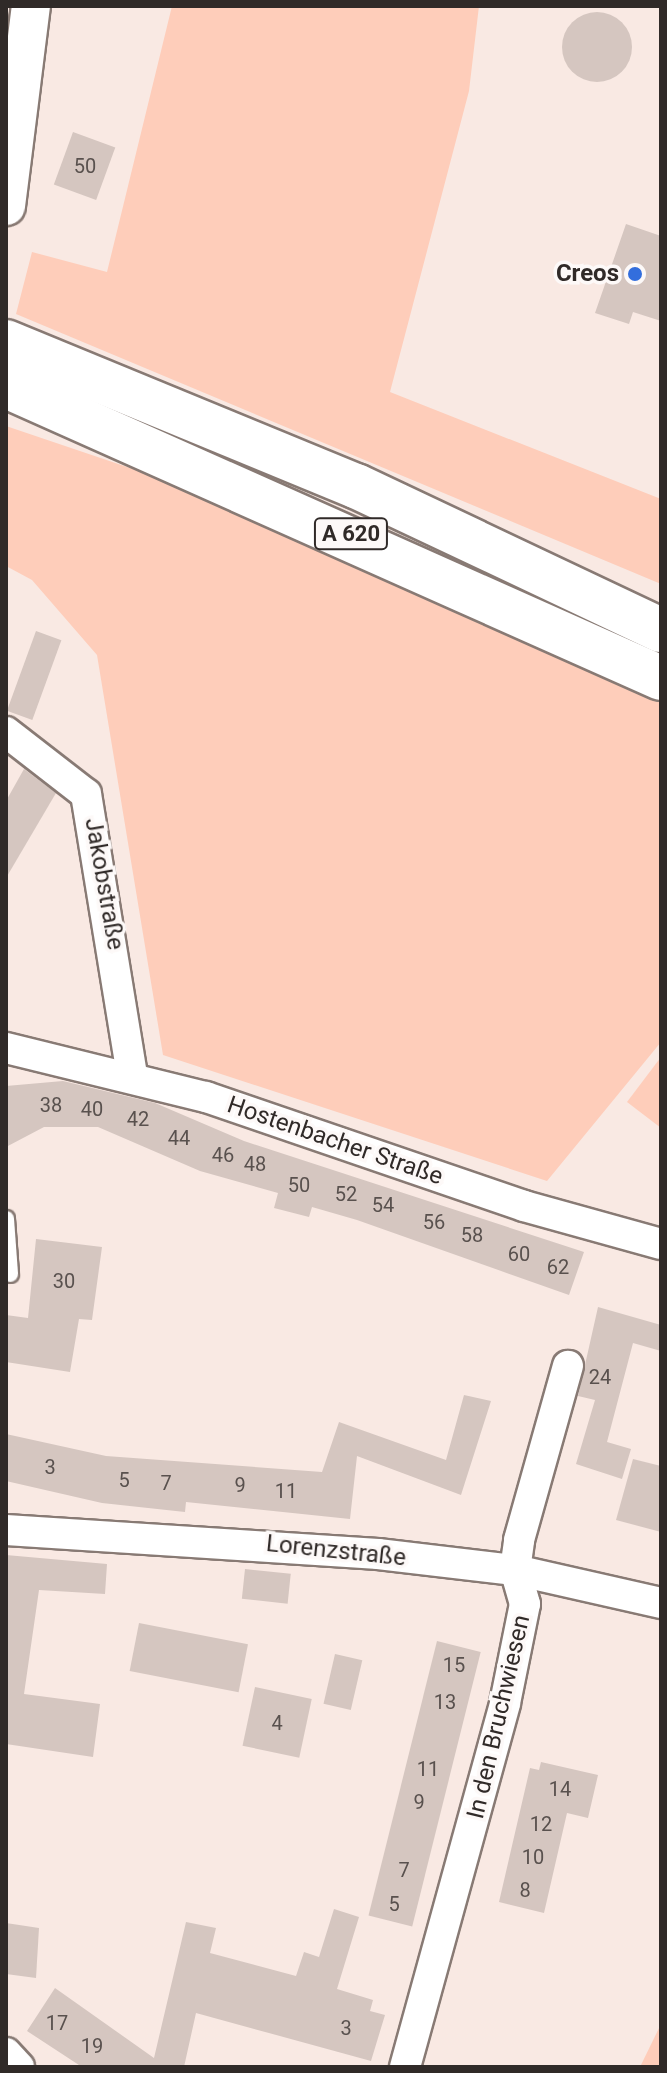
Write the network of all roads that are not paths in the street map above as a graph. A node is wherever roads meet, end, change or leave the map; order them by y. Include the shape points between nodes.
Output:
1 (31, 6) edge
2 (6, 206) edge
3 (6, 342) edge
4 (30, 380) edge
5 (661, 630) edge
6 (661, 678) edge
7 (6, 732) edge
8 (6, 1048) edge
9 (132, 1075) junction
10 (6, 1219) edge
11 (661, 1244) edge
12 (10, 1274) dead end
13 (568, 1366) dead end
14 (6, 1530) edge
15 (515, 1570) junction
16 (661, 1603) edge
17 (6, 2053) edge
18 (19, 2067) edge
19 (405, 2067) edge

1 - 2 street
3 - 4 highway, A 620
4 - 5 highway, A 620 via 356,486
4 - 6 highway, A 620
7 - 9 street, Jakobstraße via 86,794
8 - 9 street, Hostenbacher Straße
9 - 11 street, Hostenbacher Straße
10 - 12 lane
13 - 15 street, In den Bruchwiesen
14 - 15 street, Lorenzstraße via 241,1542
15 - 16 street, Lorenzstraße
15 - 19 street, In den Bruchwiesen via 525,1604 520,1639 465,1865
17 - 18 street

